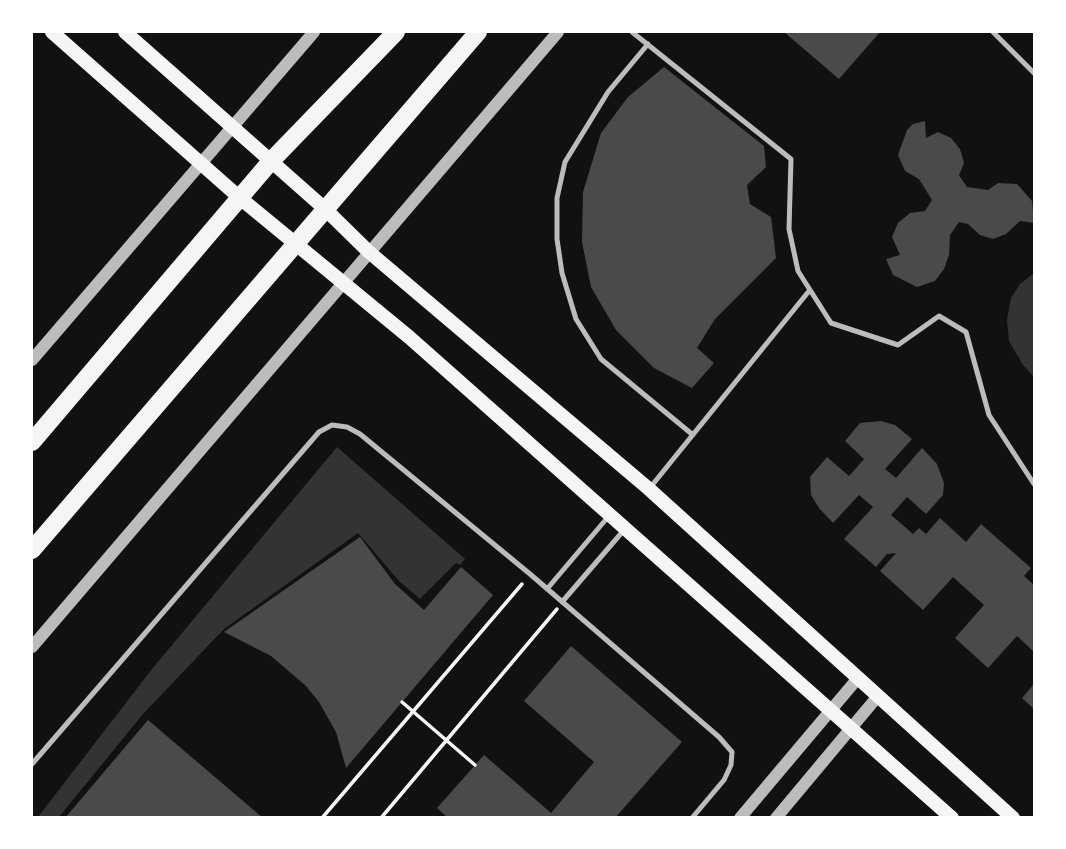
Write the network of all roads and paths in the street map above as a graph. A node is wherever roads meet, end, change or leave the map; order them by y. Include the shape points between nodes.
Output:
1 (52, 32) edge
2 (125, 32) edge
3 (314, 32) edge
4 (396, 32) edge
5 (478, 32) edge
6 (558, 32) edge
7 (632, 32) edge
8 (993, 32) edge
9 (648, 44) junction
10 (1034, 73) edge
11 (232, 126) junction
12 (271, 161) junction
13 (200, 163) junction
14 (240, 198) junction
15 (324, 208) junction
16 (293, 243) junction
17 (369, 252) junction
18 (341, 284) junction
19 (809, 291) junction
20 (32, 360) edge
21 (693, 435) junction
22 (32, 442) edge
23 (1034, 484) edge
24 (649, 489) junction
25 (610, 514) junction
26 (626, 528) junction
27 (32, 550) edge
28 (530, 574) junction
29 (547, 589) junction
30 (562, 602) junction
31 (32, 647) edge
32 (858, 678) junction
33 (878, 696) junction
34 (402, 702) dead end
35 (829, 709) junction
36 (413, 712) junction
37 (850, 728) junction
38 (32, 764) edge
39 (475, 765) dead end
40 (322, 817) edge
41 (380, 817) edge
42 (692, 817) edge
43 (740, 817) edge
44 (776, 817) edge
45 (952, 817) edge
46 (1013, 817) edge

1 - 13 main road
2 - 11 main road
3 - 11 street
4 - 12 main road
5 - 15 main road
6 - 17 street
7 - 9 lane
8 - 10 lane
9 - 19 lane via 791,159 789,229 798,271
9 - 21 lane via 608,92 565,162 557,198 557,239 576,319 601,359
11 - 12 main road
11 - 13 street
12 - 14 main road
12 - 15 main road
13 - 14 main road
13 - 20 street
14 - 16 main road
14 - 22 main road
15 - 16 main road
15 - 17 main road
16 - 18 main road
16 - 27 main road
17 - 18 street
17 - 24 main road
18 - 25 main road via 409,337
18 - 31 street
19 - 21 lane
19 - 23 lane via 831,323 898,345 939,316 967,332 989,415
21 - 24 lane
24 - 32 main road
25 - 26 main road
25 - 29 lane
26 - 30 lane
26 - 35 main road
28 - 29 lane
28 - 36 path
28 - 38 lane via 360,434 332,425 319,432
29 - 30 lane
30 - 41 path
30 - 42 lane via 732,752 724,780
32 - 33 main road
32 - 35 street
33 - 37 street
33 - 46 main road
34 - 36 path
35 - 37 main road
35 - 43 street
36 - 39 path
36 - 40 path
37 - 44 street
37 - 45 main road

